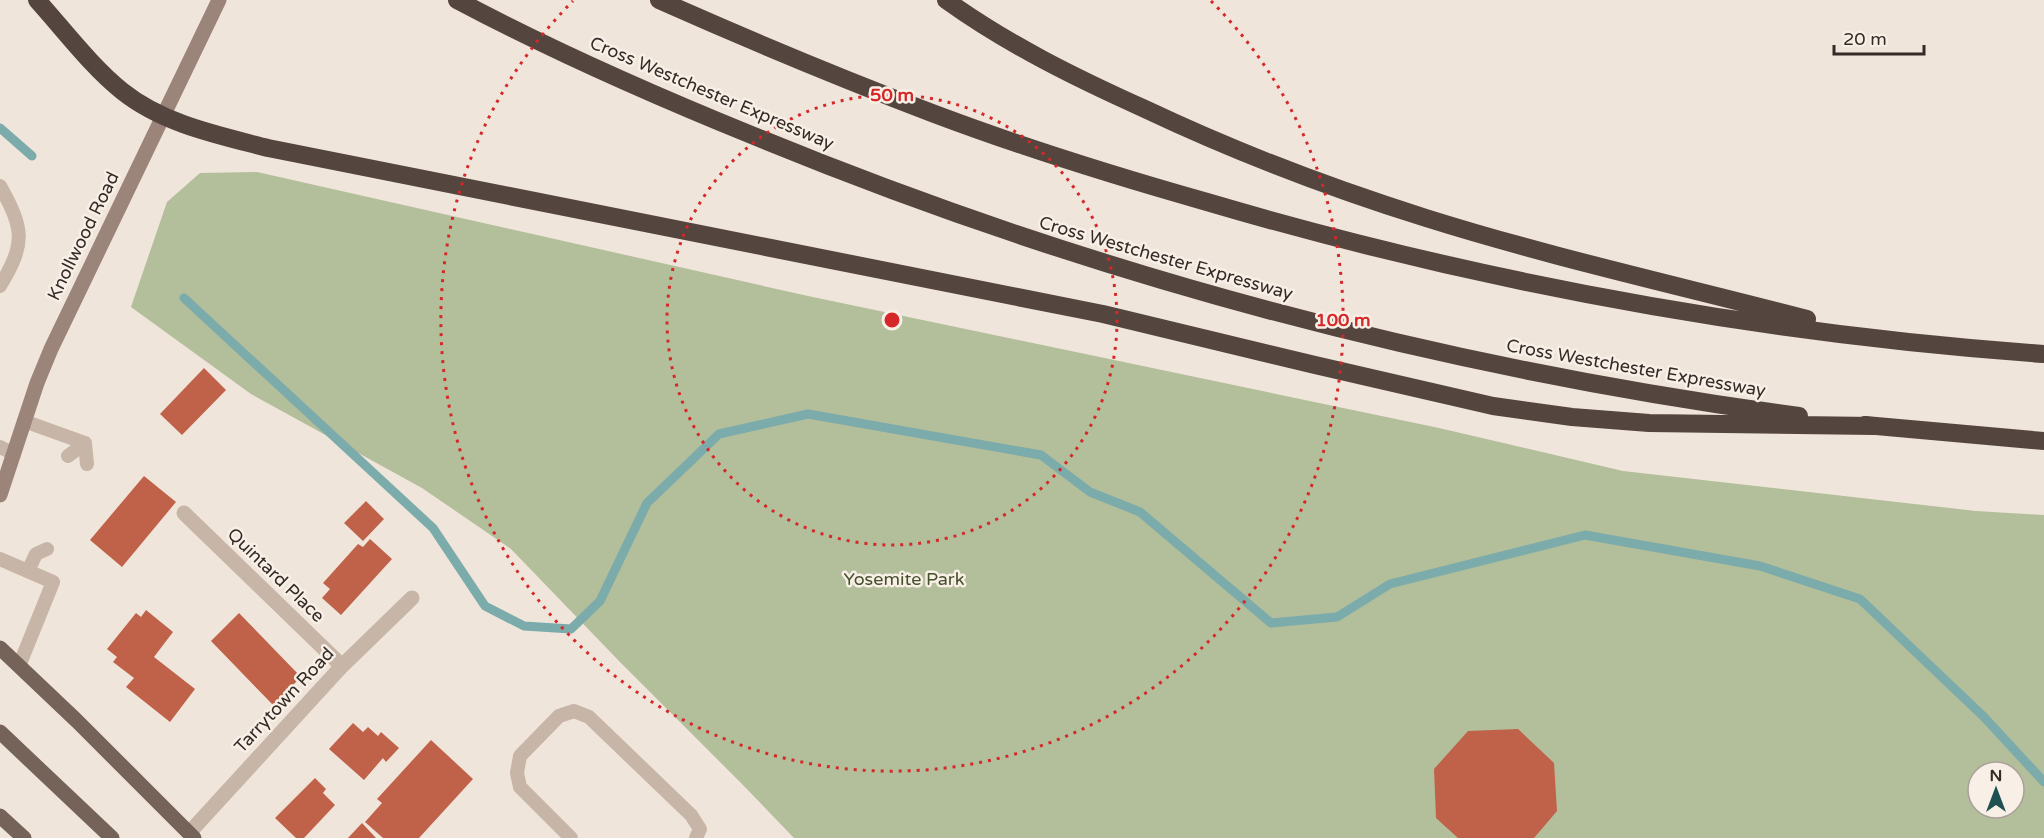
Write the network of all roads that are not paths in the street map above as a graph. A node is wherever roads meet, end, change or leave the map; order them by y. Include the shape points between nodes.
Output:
1 (37, 0) edge
2 (219, 0) edge
3 (457, 0) edge
4 (659, 0) edge
5 (946, 0) edge
6 (162, 116) junction
7 (0, 186) edge
8 (0, 286) edge
9 (1884, 339) junction
10 (2044, 354) edge
11 (24, 421) junction
12 (1874, 426) junction
13 (2044, 441) edge
14 (85, 443) junction
15 (7, 451) edge
16 (68, 456) dead end
17 (87, 464) dead end
18 (0, 495) edge
19 (184, 513) dead end
20 (37, 548) dead end
21 (0, 559) edge
22 (28, 571) junction
23 (412, 598) dead end
24 (0, 648) edge
25 (19, 666) junction
26 (342, 666) junction
27 (0, 732) edge
28 (1, 817) edge
29 (191, 835) edge
30 (24, 838) edge
31 (112, 838) edge
32 (571, 838) edge
33 (696, 838) edge

1 - 6 highway via 104,75
2 - 6 main road, Knollwood Road
3 - 12 highway, Cross Westchester Expressway via 644,89 798,154 1006,232 1114,266 1325,326 1441,354 1656,395
4 - 9 highway via 831,73 1045,153 1347,242 1671,309
5 - 9 highway via 1040,58 1118,97 1335,188 1503,240
6 - 11 main road, Knollwood Road via 51,349
6 - 12 highway via 268,148 1103,314 1493,406 1649,423
7 - 8 lane via 17,221 20,242 13,265
9 - 10 highway
11 - 14 lane
11 - 15 main road, Knollwood Road
12 - 13 highway, Cross Westchester Expressway
14 - 16 lane
14 - 17 lane
15 - 18 main road, Knollwood Road
19 - 26 street, Quintard Place
20 - 22 lane
21 - 22 lane
22 - 25 lane via 53,582
23 - 26 street, Tarrytown Road
24 - 25 main road
25 - 29 main road
26 - 29 street, Tarrytown Road
27 - 31 main road
28 - 30 main road
32 - 33 lane via 520,787 517,773 520,756 559,716 574,711 589,717 691,815 700,829

